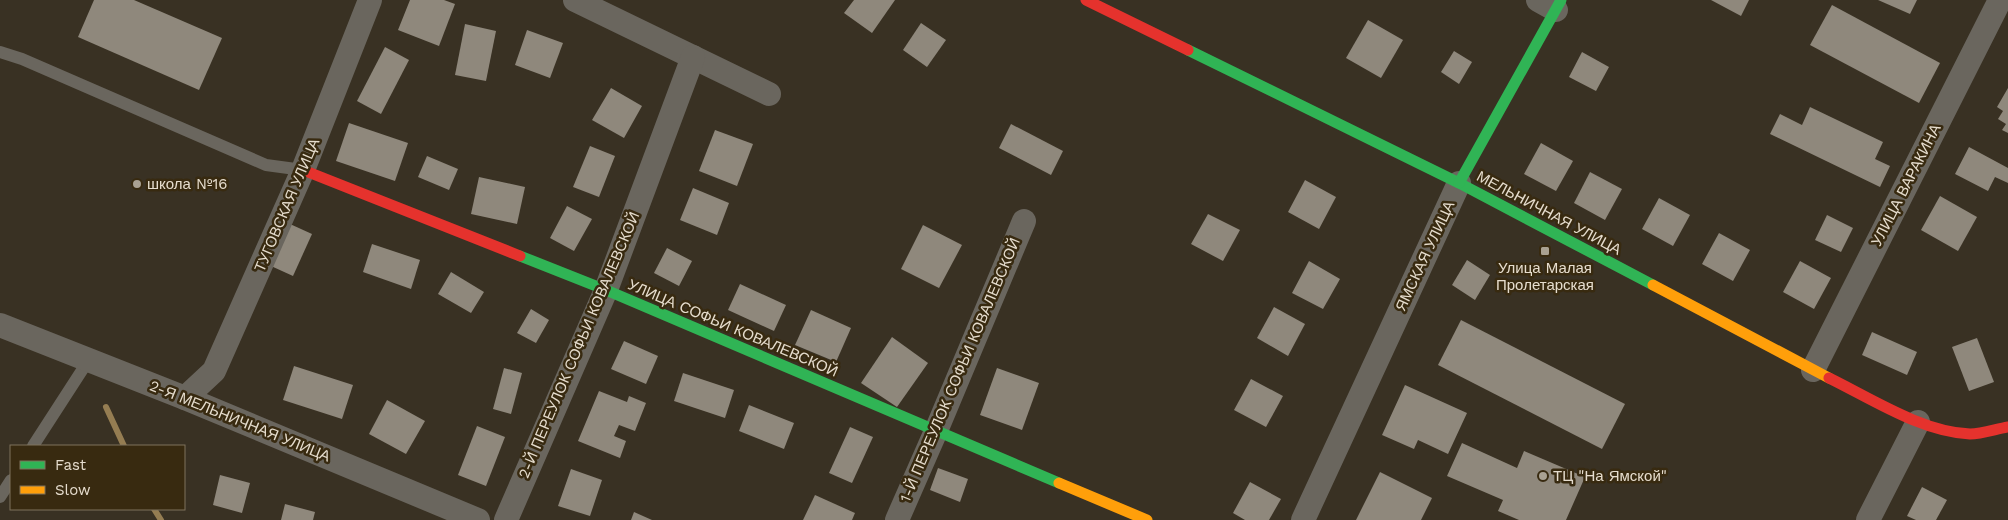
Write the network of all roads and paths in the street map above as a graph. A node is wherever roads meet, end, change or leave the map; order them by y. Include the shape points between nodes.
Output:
1 (370, 0) edge
2 (575, 0) edge
3 (1086, 0) edge
4 (2000, 0) edge
5 (1552, 3) edge
6 (0, 52) edge
7 (693, 57) junction
8 (769, 94) dead end
9 (303, 170) junction
10 (1459, 183) junction
11 (1024, 221) dead end
12 (606, 290) junction
13 (0, 324) edge
14 (88, 361) junction
15 (1813, 370) junction
16 (186, 398) junction
17 (1918, 422) junction
18 (2004, 428) edge
19 (936, 430) junction
20 (34, 445) edge
21 (10, 482) edge
22 (0, 497) edge
23 (1867, 519) edge
24 (478, 520) edge
25 (506, 520) edge
26 (897, 520) edge
27 (1147, 520) edge
28 (1303, 520) edge

1 - 9 street, ТУГОВСКАЯ УЛИЦА
2 - 7 street
3 - 10 street, МЕЛЬНИЧНАЯ УЛИЦА
4 - 15 street, УЛИЦА ВАРАКИНА
5 - 10 street, ЯМСКАЯ УЛИЦА
6 - 9 lane via 266,165
7 - 8 street
7 - 12 street, 2-Й ПЕРЕУЛОК СОФЬИ КОВАЛЕВСКОЙ
9 - 12 street, УЛИЦА СОФЬИ КОВАЛЕВСКОЙ
9 - 16 street, ТУГОВСКАЯ УЛИЦА via 214,372
10 - 15 street, МЕЛЬНИЧНАЯ УЛИЦА
10 - 28 street, ЯМСКАЯ УЛИЦА
11 - 19 street, 1-Й ПЕРЕУЛОК СОФЬИ КОВАЛЕВСКОЙ
12 - 19 street, УЛИЦА СОФЬИ КОВАЛЕВСКОЙ
12 - 25 street, 2-Й ПЕРЕУЛОК СОФЬИ КОВАЛЕВСКОЙ
13 - 14 street, 2-Я МЕЛЬНИЧНАЯ УЛИЦА
14 - 16 street, 2-Я МЕЛЬНИЧНАЯ УЛИЦА
14 - 20 lane
15 - 17 street, МЕЛЬНИЧНАЯ УЛИЦА
16 - 24 street, 2-Я МЕЛЬНИЧНАЯ УЛИЦА
17 - 18 street, МЕЛЬНИЧНАЯ УЛИЦА via 1972,434
17 - 23 street
19 - 26 street, 1-Й ПЕРЕУЛОК СОФЬИ КОВАЛЕВСКОЙ
19 - 27 street, УЛИЦА СОФЬИ КОВАЛЕВСКОЙ
21 - 22 lane

